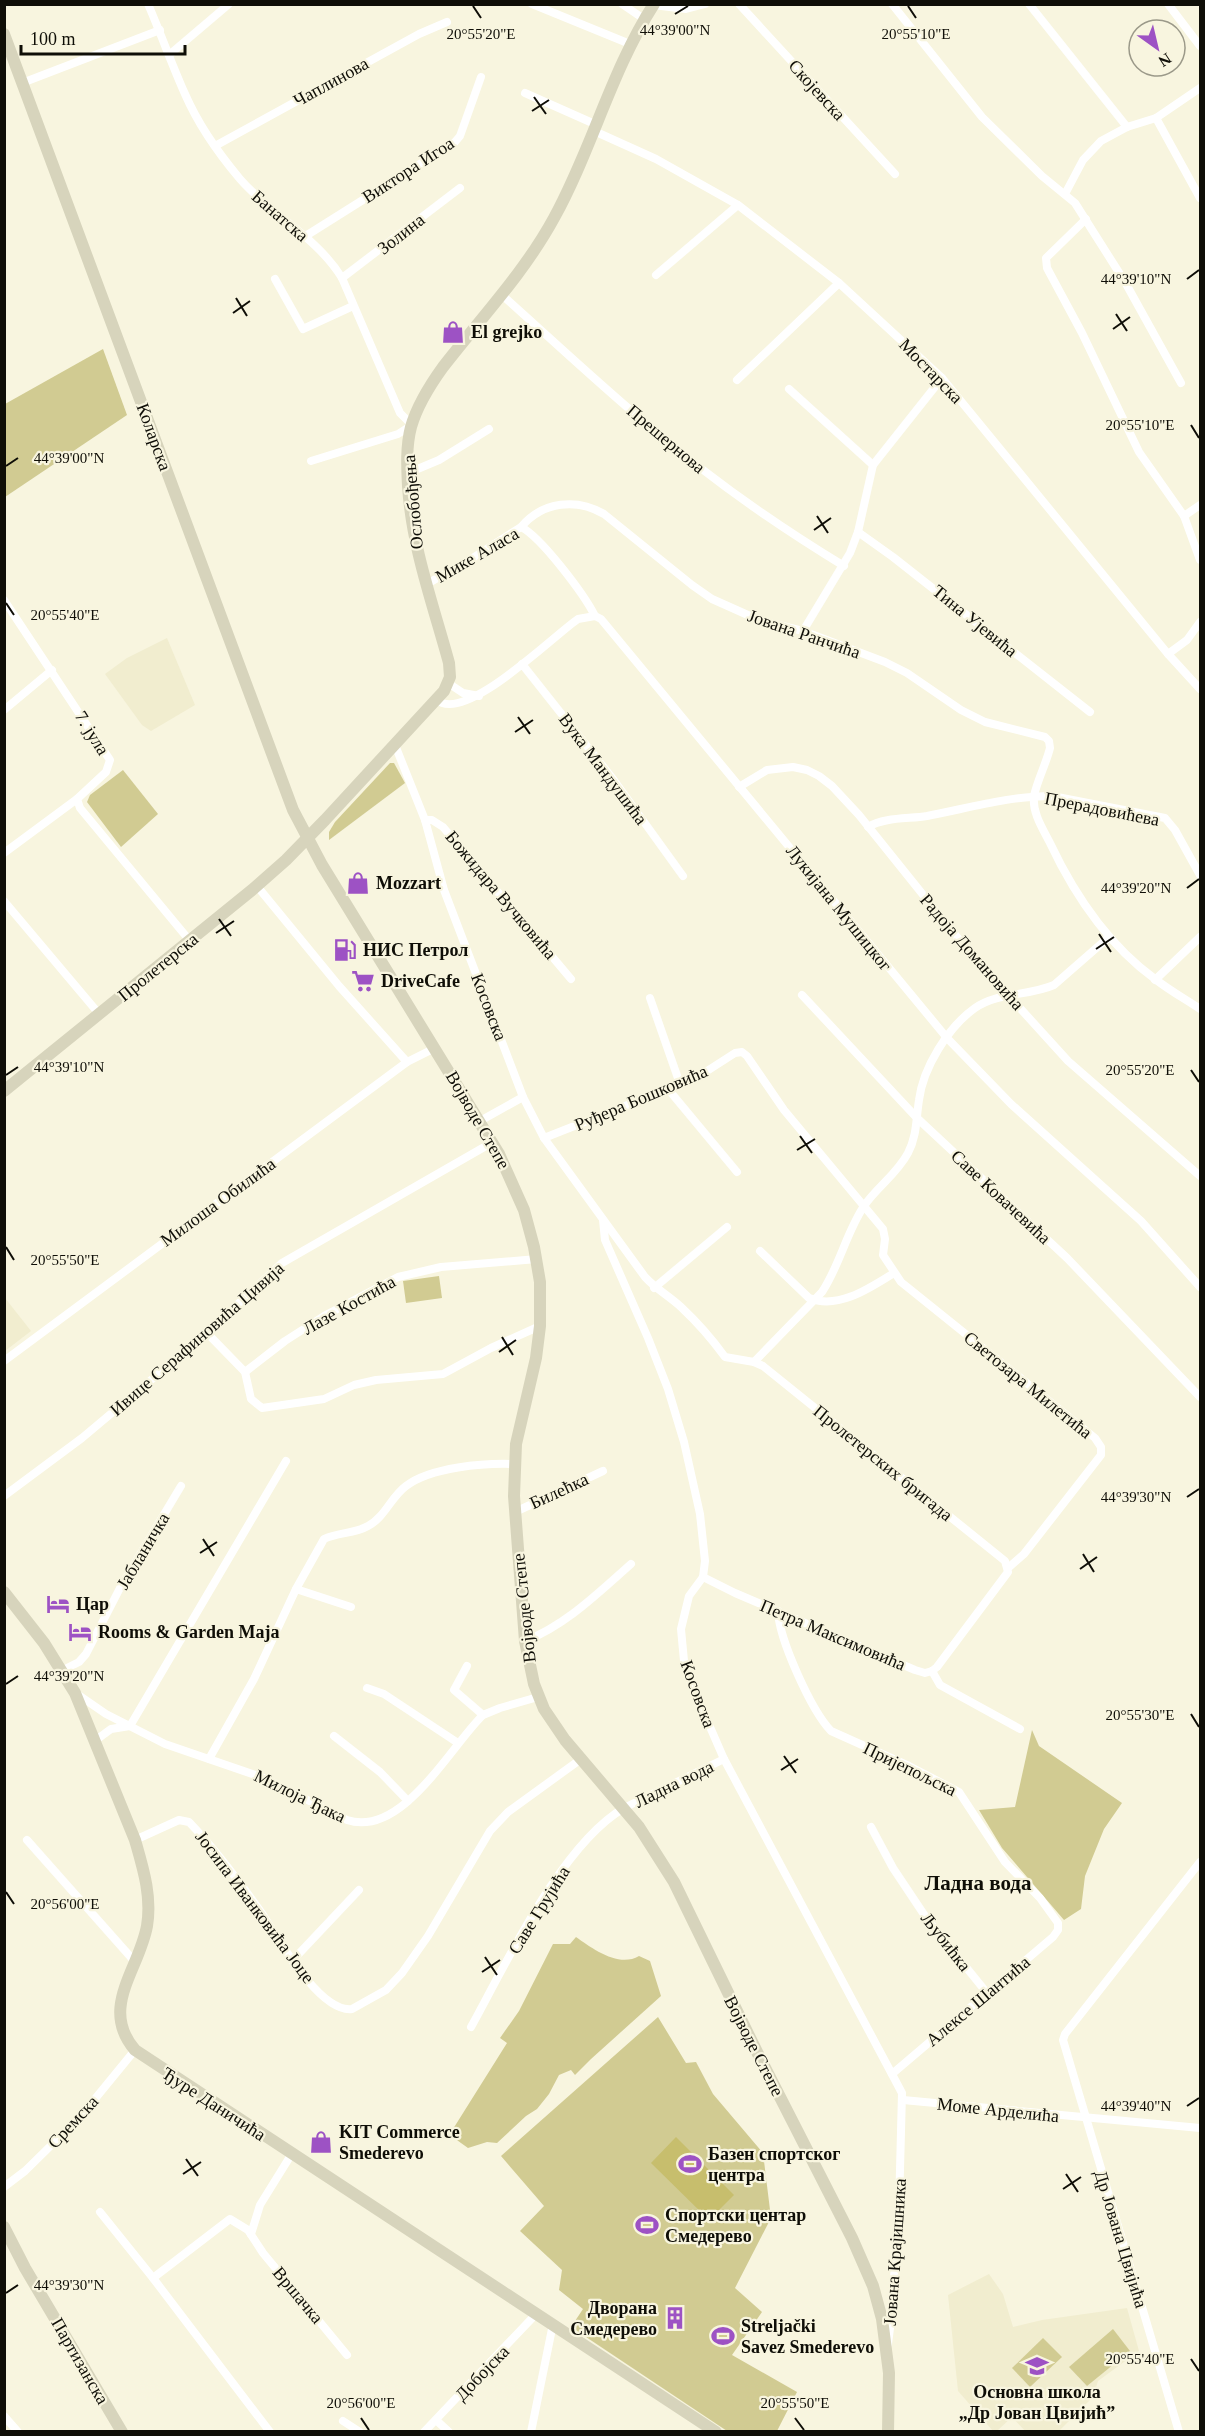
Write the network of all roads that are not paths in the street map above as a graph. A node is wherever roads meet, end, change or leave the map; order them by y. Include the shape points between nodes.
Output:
1 (148, 4) edge
2 (229, 4) edge
3 (532, 4) edge
4 (622, 4) edge
5 (705, 4) edge
6 (739, 4) edge
7 (892, 4) edge
8 (1029, 4) edge
9 (1168, 4) edge
10 (654, 5) edge
11 (644, 19) junction
12 (447, 21) dead end
13 (159, 30) junction
14 (4, 34) edge
15 (630, 44) junction
16 (1200, 46) edge
17 (169, 55) junction
18 (482, 77) dead end
19 (22, 84) junction
20 (1200, 88) edge
21 (525, 93) dead end
22 (1156, 118) junction
23 (595, 128) junction
24 (1127, 128) junction
25 (215, 146) junction
26 (895, 174) dead end
27 (460, 188) dead end
28 (1065, 194) junction
29 (1200, 198) edge
30 (738, 205) junction
31 (1086, 219) junction
32 (304, 237) junction
33 (656, 275) dead end
34 (342, 278) junction
35 (275, 279) dead end
36 (839, 283) junction
37 (502, 295) junction
38 (353, 306) junction
39 (942, 378) junction
40 (737, 380) dead end
41 (1181, 383) dead end
42 (789, 389) dead end
43 (412, 425) junction
44 (489, 429) dead end
45 (311, 461) dead end
46 (873, 465) junction
47 (408, 473) junction
48 (1200, 505) edge
49 (1184, 516) junction
50 (521, 526) junction
51 (858, 532) junction
52 (1200, 560) edge
53 (844, 566) junction
54 (425, 585) junction
55 (4, 600) edge
56 (595, 615) junction
57 (1200, 621) edge
58 (803, 631) junction
59 (1168, 654) junction
60 (522, 663) junction
61 (51, 670) junction
62 (448, 683) junction
63 (1200, 688) edge
64 (479, 696) junction
65 (437, 700) junction
66 (4, 710) edge
67 (1090, 712) dead end
68 (395, 745) junction
69 (739, 787) junction
70 (1034, 796) junction
71 (77, 799) junction
72 (425, 820) junction
73 (868, 826) junction
74 (307, 838) junction
75 (4, 853) edge
76 (1200, 875) edge
77 (683, 876) dead end
78 (257, 886) junction
79 (4, 901) edge
80 (1109, 937) junction
81 (1200, 937) edge
82 (190, 941) junction
83 (571, 979) dead end
84 (1155, 980) junction
85 (802, 995) dead end
86 (1009, 996) junction
87 (650, 998) dead end
88 (1200, 1009) edge
89 (100, 1016) junction
90 (947, 1038) junction
91 (435, 1048) junction
92 (735, 1053) joint
93 (407, 1062) junction
94 (680, 1084) junction
95 (668, 1089) junction
96 (4, 1091) edge
97 (523, 1097) junction
98 (917, 1118) junction
99 (480, 1121) junction
100 (544, 1138) junction
101 (492, 1143) junction
102 (737, 1172) dead end
103 (1200, 1176) edge
104 (865, 1205) junction
105 (603, 1220) junction
106 (727, 1227) dead end
107 (760, 1251) dead end
108 (537, 1258) junction
109 (894, 1273) junction
110 (1200, 1287) edge
111 (654, 1288) junction
112 (815, 1301) junction
113 (540, 1326) junction
114 (207, 1333) junction
115 (4, 1361) edge
116 (754, 1362) junction
117 (245, 1372) junction
118 (1200, 1397) edge
119 (286, 1461) dead end
120 (514, 1464) junction
121 (603, 1471) dead end
122 (181, 1486) dead end
123 (4, 1496) edge
124 (515, 1512) junction
125 (631, 1564) dead end
126 (1008, 1568) junction
127 (703, 1577) junction
128 (296, 1589) junction
129 (4, 1592) edge
130 (351, 1607) dead end
131 (778, 1611) junction
132 (525, 1641) junction
133 (467, 1666) dead end
134 (63, 1671) junction
135 (932, 1671) junction
136 (367, 1688) dead end
137 (75, 1693) junction
138 (538, 1697) junction
139 (483, 1715) junction
140 (130, 1726) junction
141 (1020, 1729) dead end
142 (334, 1736) dead end
143 (96, 1740) junction
144 (458, 1743) junction
145 (209, 1759) junction
146 (581, 1759) junction
147 (724, 1759) junction
148 (408, 1801) junction
149 (624, 1808) junction
150 (871, 1827) dead end
151 (135, 1839) junction
152 (27, 1840) dead end
153 (1200, 1862) edge
154 (359, 1890) dead end
155 (1059, 1926) joint
156 (292, 1961) junction
157 (136, 1963) junction
158 (987, 1993) junction
159 (471, 2026) dead end
160 (135, 2050) junction
161 (892, 2074) junction
162 (903, 2100) junction
163 (1086, 2118) junction
164 (1200, 2128) edge
165 (291, 2155) junction
166 (4, 2187) edge
167 (100, 2212) dead end
168 (4, 2227) edge
169 (251, 2234) junction
170 (153, 2278) junction
171 (537, 2313) junction
172 (553, 2324) junction
173 (886, 2347) junction
174 (347, 2355) dead end
175 (4, 2416) edge
176 (436, 2420) junction
177 (343, 2421) dead end
178 (18, 2432) edge
179 (122, 2432) edge
180 (270, 2432) edge
181 (360, 2432) edge
182 (424, 2432) edge
183 (449, 2432) edge
184 (531, 2432) edge
185 (716, 2432) edge
186 (888, 2432) edge
187 (1179, 2432) edge

1 - 13 street, Банатска
2 - 17 street
3 - 15 street
4 - 11 street
5 - 10 street via 686,9
6 - 26 street, Скојевска
7 - 28 street via 982,117
8 - 24 street
9 - 16 street
10 - 11 street, Ослобођења
11 - 15 street, Ослобођења
12 - 25 street, Чаплинова
13 - 17 street, Банатска
13 - 19 street
14 - 19 street, Коларска
15 - 23 street, Ослобођења
17 - 25 street, Банатска via 186,96
18 - 32 street, Виктора Игоа via 455,142
19 - 74 street, Коларска via 276,769
20 - 22 street
21 - 23 street
22 - 24 street
22 - 29 street
23 - 30 street, Мостарска
23 - 37 street, Ослобођења via 555,218
24 - 28 street via 1091,150
25 - 32 street, Банатска via 253,193
27 - 34 street, Золина
28 - 31 street
30 - 33 street
30 - 36 street, Мостарска
31 - 41 street
31 - 49 street via 1046,258 1045,264 1139,452
32 - 34 street, Банатска via 329,258
34 - 38 street, Банатска
35 - 38 street via 303,329
36 - 39 street, Мостарска
36 - 40 street
37 - 43 street, Ослобођења via 430,386
37 - 53 street, Прешернова via 699,467
38 - 43 street, Банатска via 396,405
39 - 46 street
39 - 59 street, Мостарска
42 - 46 street
43 - 45 street via 398,434
43 - 47 street, Ослобођења
44 - 47 street via 439,460
46 - 51 street
47 - 54 street, Ослобођења via 416,547
48 - 49 street
49 - 52 street
50 - 54 street, Мике Аласа
50 - 56 street, Мике Аласа via 561,568
50 - 58 street, Јована Ранчића via 534,514 558,505 592,506 712,599 759,620
51 - 53 street
51 - 67 street, Тина Ујевића
53 - 58 street
54 - 62 street, Ослобођења via 449,663
55 - 61 street, 7. јула
56 - 60 street via 578,619
56 - 69 street, Лукијана Мушицког
57 - 59 street via 1187,640
58 - 70 street, Јована Ранчића via 907,673 985,722 1045,737 1050,748
59 - 63 street, Мостарска
60 - 64 street
60 - 77 street, Вука Мандушића
61 - 66 street
61 - 71 street, 7. јула via 111,764
62 - 64 street via 463,693
62 - 65 street
64 - 65 street via 452,705
65 - 68 street
68 - 72 street, Косовска
68 - 74 street
69 - 73 street, Радоја Домановића via 775,768 807,770 832,786
69 - 90 street, Лукијана Мушицког
70 - 73 street, Прерадовићева
70 - 76 street, Прерадовићева via 1165,818
70 - 80 street via 1038,820 1065,874
71 - 75 street
71 - 82 street via 98,831
72 - 83 street, Божидара Вучковића via 443,827
72 - 97 street, Косовска via 444,890
73 - 86 street, Радоја Домановића
74 - 78 street, Пролетерска
74 - 91 street, Војводе Степе
78 - 82 street, Пролетерска
78 - 93 street
79 - 89 street
80 - 84 street
80 - 86 street via 1054,985
81 - 84 street
82 - 89 street, Пролетерска
84 - 88 street
85 - 98 street, Саве Ковачевића
86 - 90 street via 976,1008
86 - 103 street, Радоја Домановића via 1068,1061
87 - 94 street
89 - 96 street, Пролетерска
90 - 98 street via 922,1085
90 - 110 street, Лукијана Мушицког via 1011,1104 1141,1221
91 - 93 street, Милоша Обилића
91 - 99 street, Војводе Степе
92 - 94 street, Руђера Бошковића
92 - 104 street, Светозара Милетића via 747,1056 784,1110
93 - 115 street, Милоша Обилића
94 - 95 street, Руђера Бошковића
95 - 100 street, Руђера Бошковића
95 - 102 street
97 - 99 street
97 - 100 street, Косовска
98 - 104 street via 909,1152
98 - 118 street, Саве Ковачевића via 1067,1258
99 - 101 street, Војводе Степе
100 - 105 street, Косовска
101 - 108 street, Војводе Степе via 519,1197
101 - 114 street, Ивице Серафиновића Цивија via 282,1263
104 - 109 street, Светозара Милетића via 885,1233 883,1255
104 - 112 street via 830,1281
105 - 111 street, Косовска
105 - 127 street, Косовска via 605,1240 668,1389 684,1442 704,1531
106 - 111 street
107 - 112 street
108 - 113 street, Војводе Степе
108 - 117 street, Лазе Костића via 441,1267 398,1277 324,1316
109 - 112 street via 853,1297
109 - 126 street, Светозара Милетића via 916,1295 1095,1438 1101,1447 1101,1455 1068,1498 1024,1554
111 - 116 street, Пролетерских бригада via 679,1305 725,1357
112 - 116 street
113 - 117 street via 443,1374 376,1380 354,1385 324,1400 262,1408 251,1399
113 - 120 street, Војводе Степе
114 - 117 street
114 - 123 street, Ивице Серафиновића Цивија via 82,1438
116 - 126 street, Пролетерских бригада via 1003,1558
119 - 140 street
120 - 124 street, Војводе Степе
120 - 128 street via 456,1468 413,1481 368,1526 324,1539
121 - 124 street, Билећка
122 - 134 street, Јабланичка via 86,1654
124 - 132 street, Војводе Степе
125 - 132 street via 553,1628
126 - 135 street
127 - 131 street, Петра Максимовића
127 - 147 street, Косовска via 685,1606 681,1645 690,1681
128 - 130 street
128 - 145 street via 254,1679
129 - 134 street, Ђуре Даничића
131 - 135 street, Петра Максимовића via 915,1670
131 - 155 street, Пријепољска via 778,1624 794,1664 823,1723 831,1731 959,1792 1005,1862 1052,1912
132 - 138 street, Војводе Степе
133 - 139 street via 454,1690
134 - 137 street, Ђуре Даничића
135 - 141 street, Петра Максимовића via 940,1685
136 - 144 street via 384,1694
137 - 140 street, Милоја Ђака
137 - 143 street, Ђуре Даничића
138 - 139 street, Милоја Ђака
138 - 146 street, Војводе Степе
139 - 144 street, Милоја Ђака
140 - 143 street via 111,1730
140 - 145 street, Милоја Ђака via 165,1744
142 - 148 street via 380,1772
143 - 151 street, Ђуре Даничића
144 - 148 street, Милоја Ђака
145 - 148 street, Милоја Ђака via 264,1778 364,1824
146 - 149 street, Војводе Степе
146 - 156 street, Јосипа Иванковића Јоце via 508,1812 490,1831 428,1936 386,1990 346,2009 321,1994
147 - 149 street, Ладна вода
147 - 161 street, Косовска
149 - 159 street, Саве Грујића via 596,1830 567,1863
149 - 173 street, Војводе Степе via 674,1882 852,2238 873,2286
150 - 158 street, Љубићка via 927,1919
151 - 156 street, Јосипа Иванковића Јоце via 179,1820 189,1822 260,1910
151 - 157 street, Ђуре Даничића via 146,1875 148,1911
152 - 157 street
153 - 163 street, Др Јована Цвијића via 1065,2034 1064,2048
154 - 156 street
155 - 158 street, Алексе Шантића via 1053,1937
157 - 160 street, Ђуре Даничића via 119,2012 124,2034
158 - 161 street, Алексе Шантића
160 - 165 street, Ђуре Даничића
160 - 166 street, Сремска via 81,2116
161 - 162 street, Јована Крајишника
162 - 163 street, Моме Арделића
162 - 173 street, Јована Крајишника via 891,2320
163 - 164 street, Моме Арделића
163 - 187 street, Др Јована Цвијића
165 - 169 street via 260,2205
165 - 171 street, Ђуре Даничића
167 - 170 street
168 - 179 street, Партизанска
169 - 170 street, Вршачка via 227,2219
169 - 174 street, Вршачка
170 - 180 street
171 - 172 street, Ђуре Даничића
171 - 176 street, Добојска
172 - 184 street
172 - 185 street, Ђуре Даничића
173 - 186 street, Јована Крајишника
175 - 178 street
176 - 182 street, Добојска
176 - 183 street
177 - 181 street

